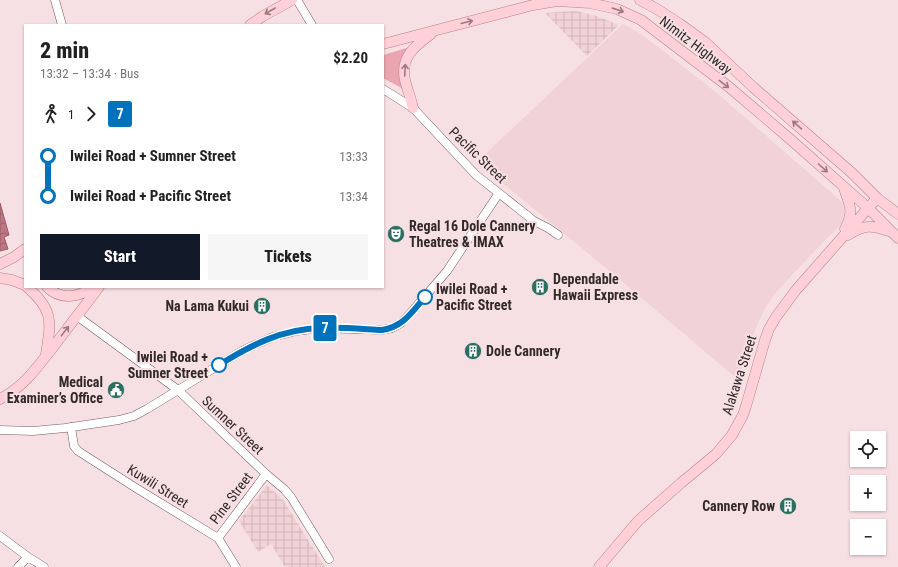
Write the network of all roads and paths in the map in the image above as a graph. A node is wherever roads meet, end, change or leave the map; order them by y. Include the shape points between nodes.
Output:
1 (55, 0) edge
2 (292, 0) edge
3 (297, 0) edge
4 (524, 0) edge
5 (640, 0) edge
6 (498, 14) junction
7 (62, 24) edge
8 (251, 24) edge
9 (311, 24) edge
10 (437, 30) junction
11 (384, 44) edge
12 (384, 90) edge
13 (413, 108) junction
14 (843, 186) junction
15 (499, 193) junction
16 (877, 198) junction
17 (868, 208) junction
18 (898, 214) edge
19 (895, 235) edge
20 (558, 236) dead end
21 (839, 242) junction
22 (24, 250) edge
23 (0, 264) edge
24 (0, 278) edge
25 (24, 285) edge
26 (28, 288) edge
27 (48, 288) edge
28 (90, 288) edge
29 (98, 288) edge
30 (77, 316) junction
31 (46, 356) junction
32 (165, 381) junction
33 (178, 390) junction
34 (165, 398) junction
35 (0, 399) edge
36 (71, 427) junction
37 (0, 430) edge
38 (266, 474) junction
39 (0, 536) edge
40 (218, 538) junction
41 (28, 557) junction
42 (329, 559) dead end
43 (18, 567) edge
44 (44, 567) edge
45 (236, 567) edge
46 (599, 567) edge

1 - 7 street
2 -> 8 main road
3 - 9 street
4 - 6 main road
16 -> 5 main road, Nimitz Highway via 705,42
10 -> 6 main road, Nimitz Highway
6 -> 14 main road, Nimitz Highway via 563,1 617,9 641,20 729,87
10 - 11 main road, Nimitz Highway
13 -> 10 main road via 405,80 405,62 417,44
12 - 13 street, Pacific Street
13 - 15 street, Pacific Street via 470,169
14 - 17 main road, Nimitz Highway
14 - 21 main road via 850,208 850,218
15 - 20 street, Pacific Street via 534,221
15 - 33 street via 447,271 401,323 382,330 321,328 284,334 242,351
16 - 17 main road, Alakawa Street
16 - 18 main road, Nimitz Highway
17 - 19 main road, Nimitz Highway
17 - 21 main road, Alakawa Street
19 - 21 main road via 874,227 863,227
21 - 46 main road, Alakawa Street via 776,316 765,340 743,415 732,435 716,454 635,524
22 - 23 main road
24 - 25 main road
26 - 31 main road via 41,300 48,315 50,328
27 - 28 main road via 60,295 71,296
29 - 30 main road
31 -> 30 main road
30 - 32 street, Sumner Street
31 - 35 main road via 22,384
32 - 33 street, Sumner Street
32 - 34 street
33 - 34 street
33 - 38 street, Sumner Street
34 - 36 street via 141,413 126,418
36 - 37 street via 33,431
36 - 40 street, Kuwili Street via 74,446 78,451
38 - 40 street, Pine Street
38 - 42 street, Sumner Street via 289,494
39 - 41 street
40 - 45 street, Kuwili Street
41 - 43 street
41 - 44 street

